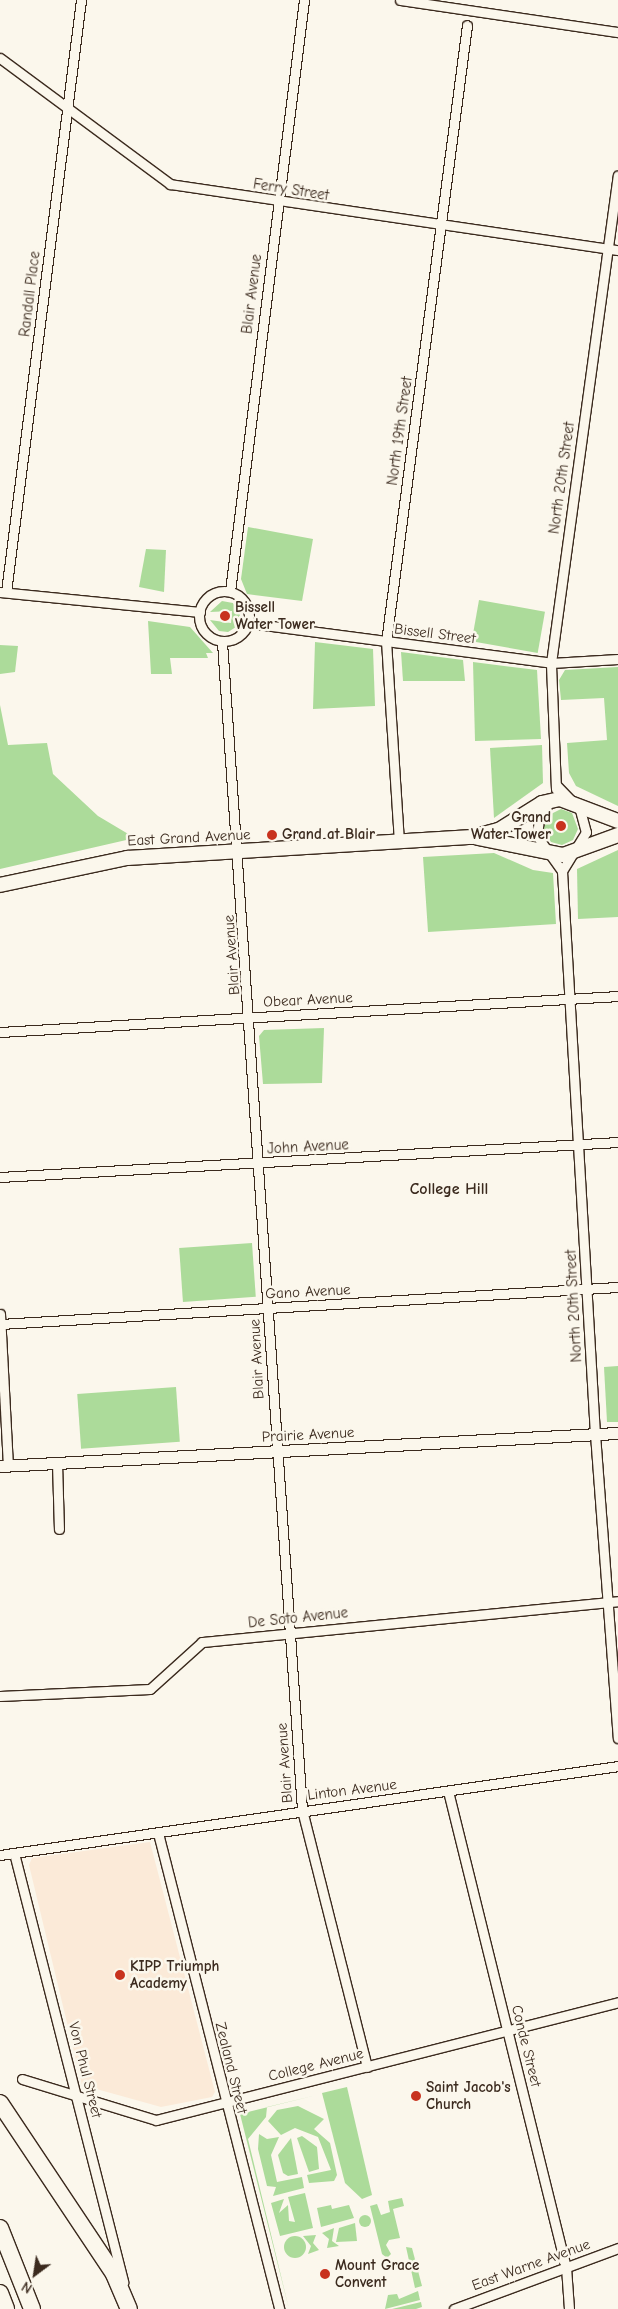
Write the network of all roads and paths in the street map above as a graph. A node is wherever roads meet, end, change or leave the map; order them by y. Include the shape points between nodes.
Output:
1 (82, 0) edge
2 (304, 0) edge
3 (400, 0) edge
4 (469, 5) edge
5 (467, 25) dead end
6 (618, 32) edge
7 (0, 58) edge
8 (67, 108) junction
9 (618, 176) edge
10 (277, 202) junction
11 (441, 227) junction
12 (608, 249) junction
13 (618, 250) edge
14 (230, 591) junction
15 (3, 592) edge
16 (200, 612) junction
17 (248, 623) junction
18 (222, 642) junction
19 (386, 642) junction
20 (618, 659) edge
21 (551, 663) junction
22 (557, 786) junction
23 (550, 800) junction
24 (570, 800) junction
25 (618, 821) edge
26 (618, 835) edge
27 (472, 837) junction
28 (399, 842) junction
29 (239, 852) junction
30 (572, 853) junction
31 (550, 855) junction
32 (562, 871) junction
33 (0, 885) edge
34 (618, 996) edge
35 (570, 999) junction
36 (250, 1017) junction
37 (0, 1032) edge
38 (618, 1142) edge
39 (579, 1144) junction
40 (260, 1163) junction
41 (0, 1177) edge
42 (618, 1288) edge
43 (586, 1289) junction
44 (268, 1308) junction
45 (0, 1314) edge
46 (0, 1324) edge
47 (618, 1433) edge
48 (595, 1434) junction
49 (276, 1452) junction
50 (57, 1463) junction
51 (4, 1466) edge
52 (58, 1529) dead end
53 (618, 1601) edge
54 (607, 1602) junction
55 (289, 1633) junction
56 (0, 1696) edge
57 (618, 1738) edge
58 (618, 1766) edge
59 (448, 1791) junction
60 (302, 1810) junction
61 (158, 1833) junction
62 (14, 1853) junction
63 (0, 1854) edge
64 (618, 2002) edge
65 (509, 2030) junction
66 (367, 2067) junction
67 (22, 2080) dead end
68 (78, 2096) junction
69 (226, 2102) junction
70 (0, 2103) edge
71 (0, 2228) edge
72 (618, 2248) edge
73 (566, 2267) junction
74 (0, 2293) edge
75 (128, 2302) edge
76 (6, 2309) edge
77 (32, 2309) edge
78 (279, 2309) edge
79 (454, 2309) edge
80 (569, 2309) edge

1 - 8 street, Randall Place
2 - 10 street, Blair Avenue
3 - 4 street
4 - 6 street
5 - 11 street, North 19th Street
7 - 8 street, Ferry Street
8 - 10 street, Ferry Street via 170,184
8 - 15 street, Randall Place
9 - 12 street, North 20th Street
10 - 11 street, Ferry Street
10 - 14 street, Blair Avenue
11 - 12 street, Ferry Street
11 - 19 street, North 19th Street
12 - 13 street, Ferry Street
12 - 21 street, North 20th Street
14 - 16 street via 210,595
14 - 17 street via 246,603
15 - 16 street
16 - 18 street via 203,629
17 - 18 street via 239,636
17 - 19 street, Bissell Street
18 - 29 street, Blair Avenue
19 - 21 street, Bissell Street
19 - 28 street, North 19th Street
20 - 21 street, Bissell Street
21 - 22 street, North 20th Street
22 - 23 street, North 20th Street
22 - 24 street
23 - 24 main road
23 - 27 main road, East Grand Avenue via 499,830
23 - 31 street, North 20th Street via 537,828 540,843
24 - 25 main road
24 - 30 street via 583,818 586,832
26 - 30 main road, East Grand Avenue
27 - 28 main road, East Grand Avenue
27 - 31 main road, East Grand Avenue
28 - 29 main road, East Grand Avenue
29 - 33 main road, East Grand Avenue via 104,860
29 - 36 street, Blair Avenue
30 - 31 main road, East Grand Avenue
30 - 32 street
31 - 32 street, North 20th Street
32 - 35 street, North 20th Street
34 - 35 street, Obear Avenue
35 - 36 street, Obear Avenue
35 - 39 street, North 20th Street
36 - 37 street, Obear Avenue
36 - 40 street, Blair Avenue
38 - 39 street, John Avenue
39 - 40 street, John Avenue
39 - 43 street, North 20th Street
40 - 41 street, John Avenue
40 - 44 street, Blair Avenue
42 - 43 street, Gano Avenue
43 - 44 street, Gano Avenue
43 - 48 street, North 20th Street
44 - 46 street, Gano Avenue
44 - 49 street, Blair Avenue
45 - 46 street
46 - 51 street
47 - 48 street, Prairie Avenue
48 - 49 street, Prairie Avenue
48 - 54 street, North 20th Street
49 - 50 street, Prairie Avenue
49 - 55 street, Blair Avenue
50 - 51 street, Prairie Avenue
50 - 52 street
53 - 54 street, De Soto Avenue
54 - 55 street, De Soto Avenue
54 - 57 street, North 20th Street
55 - 56 street, De Soto Avenue via 202,1642 150,1689
55 - 60 street, Blair Avenue
58 - 59 street, Linton Avenue
59 - 60 street, Linton Avenue
59 - 65 street, Conde Street
60 - 61 street, Linton Avenue
60 - 66 street, Blair Avenue
61 - 62 street, Linton Avenue
61 - 69 street, Zealand Street
62 - 63 street, Linton Avenue
62 - 68 street, Von Phul Street
64 - 65 street, College Avenue
65 - 66 street, College Avenue
65 - 73 street, Conde Street
66 - 69 street, College Avenue
67 - 68 street, College Avenue
68 - 69 street, College Avenue via 156,2120
68 - 75 street, Von Phul Street
69 - 78 street, Zealand Street
70 - 75 highway
71 - 77 highway
72 - 73 street, East Warne Avenue
73 - 79 street, East Warne Avenue
73 - 80 street, Conde Street
74 - 76 highway

